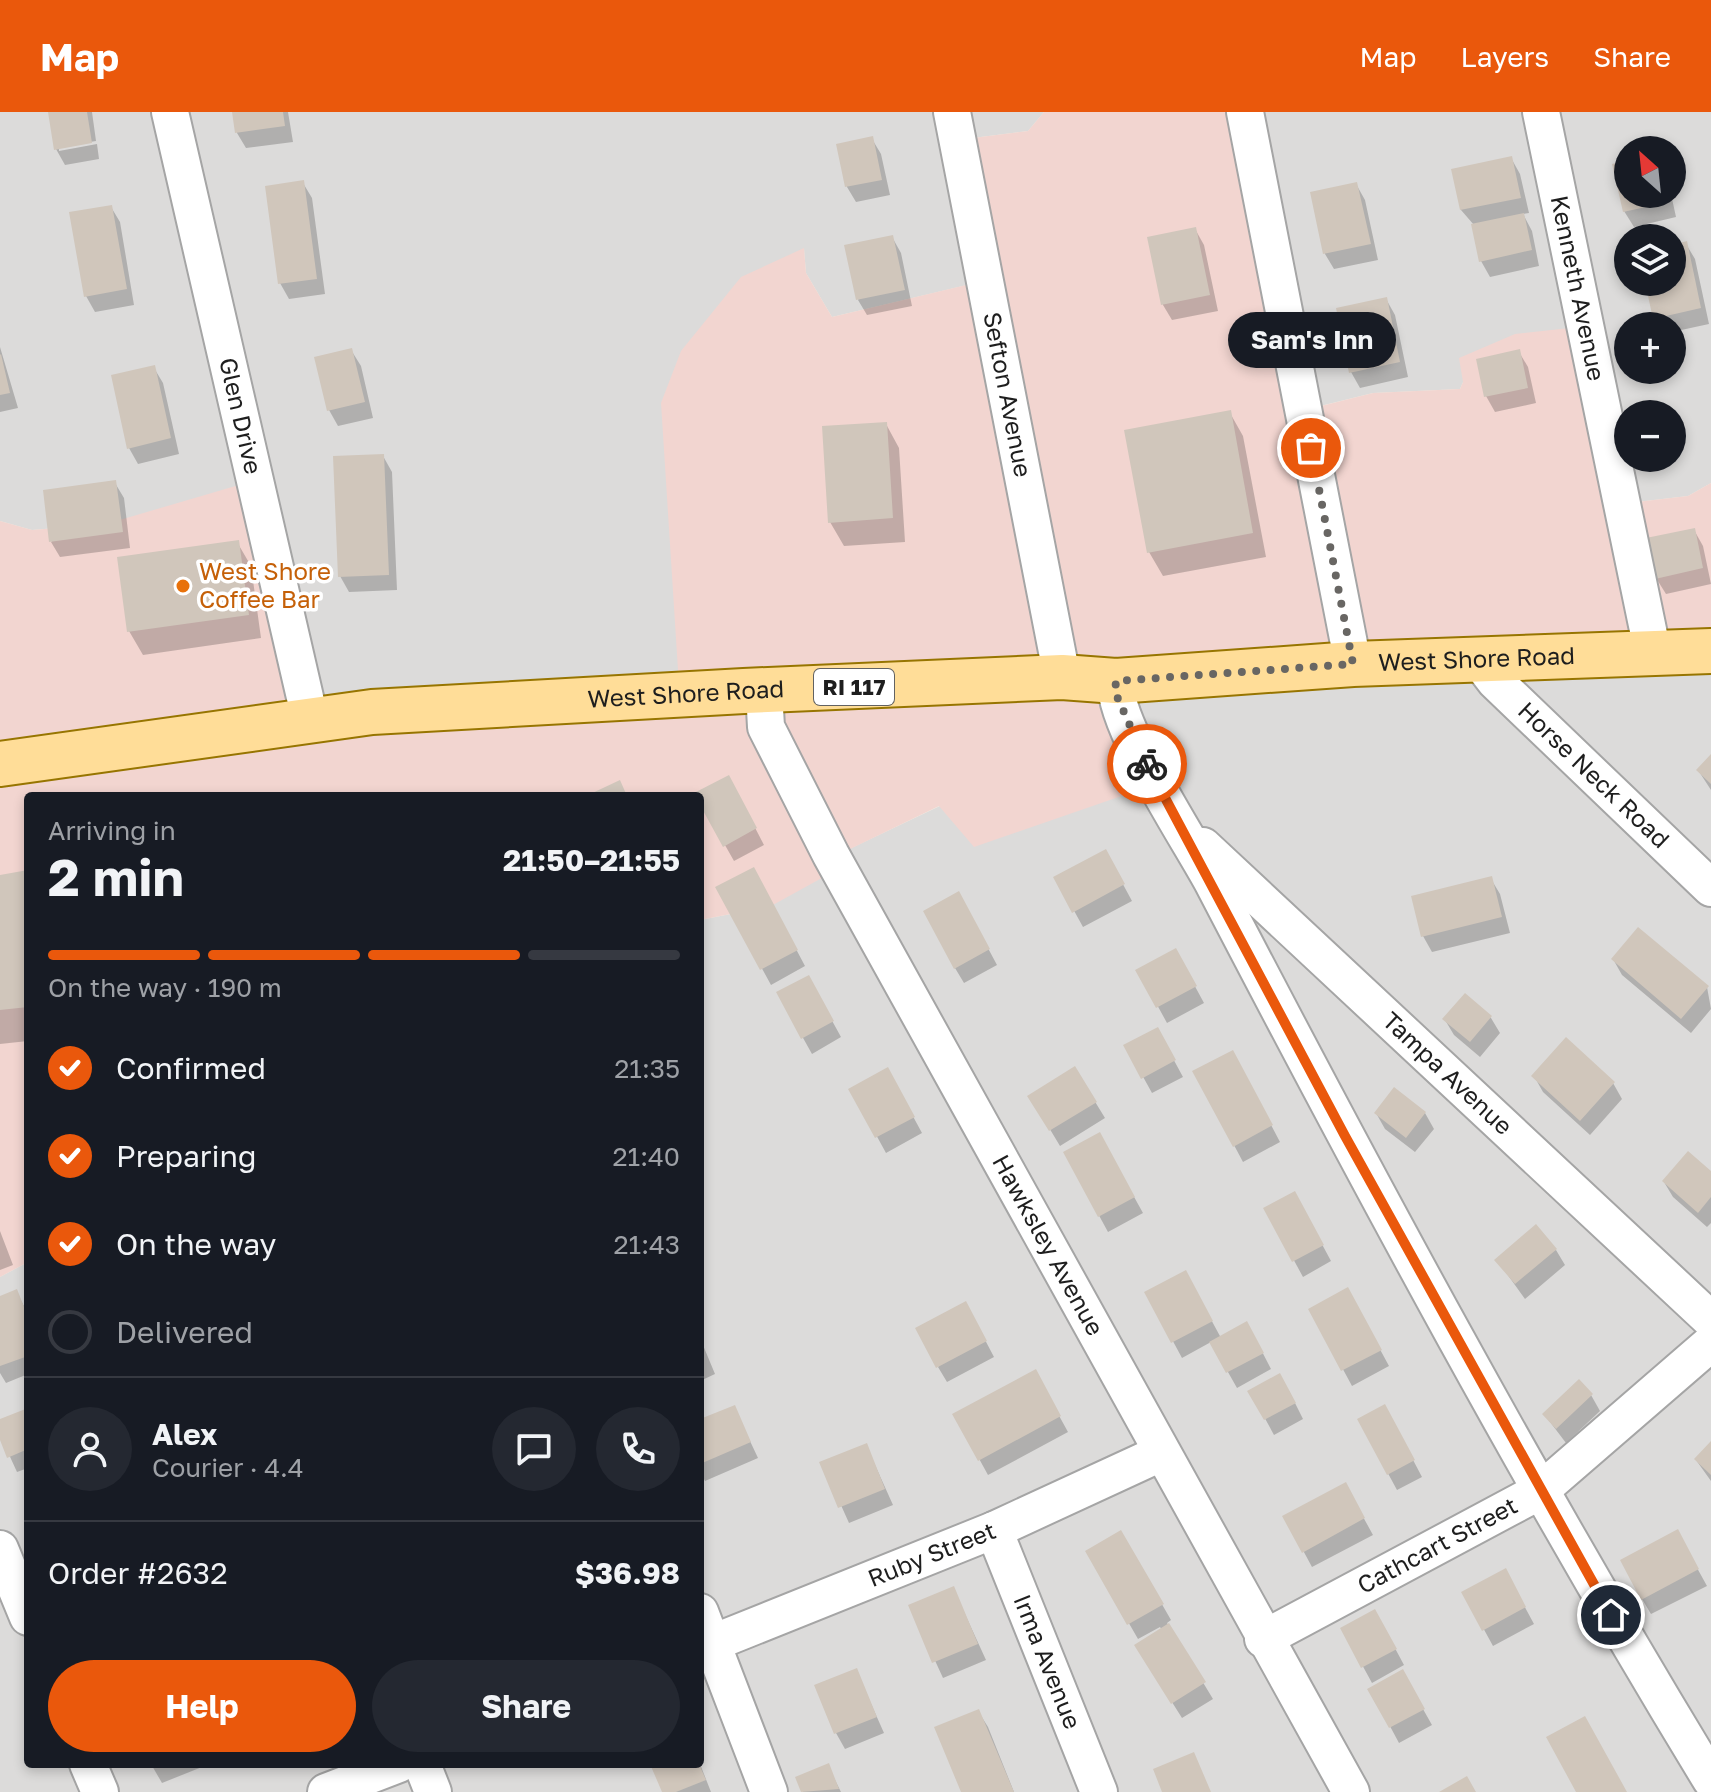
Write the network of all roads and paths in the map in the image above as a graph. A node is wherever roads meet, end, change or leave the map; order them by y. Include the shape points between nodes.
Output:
1 (170, 112) edge
2 (952, 112) edge
3 (1245, 112) edge
4 (1541, 112) edge
5 (1711, 651) edge
6 (1653, 654) junction
7 (1478, 659) junction
8 (1353, 664) junction
9 (1062, 677) junction
10 (1116, 681) junction
11 (764, 691) junction
12 (310, 719) junction
13 (0, 764) edge
14 (1184, 828) junction
15 (1711, 888) edge
16 (1711, 1320) edge
17 (1711, 1343) edge
18 (1161, 1453) junction
19 (1540, 1491) junction
20 (994, 1530) junction
21 (0, 1549) edge
22 (24, 1607) edge
23 (704, 1634) edge
24 (1263, 1639) junction
25 (90, 1768) edge
26 (389, 1768) edge
27 (424, 1768) edge
28 (1707, 1770) edge
29 (100, 1792) edge
30 (326, 1792) edge
31 (433, 1792) edge
32 (769, 1792) edge
33 (1099, 1792) edge
34 (1351, 1792) edge

1 - 12 street, Glen Drive
2 - 9 street, Sefton Avenue
3 - 8 street
4 - 6 street, Kenneth Avenue
5 - 6 main road, West Shore Road / RI 117
6 - 7 main road, West Shore Road / RI 117
7 - 8 main road, West Shore Road / RI 117
7 - 15 street, Horse Neck Road
8 - 10 main road, West Shore Road / RI 117
9 - 10 main road, West Shore Road / RI 117
9 - 11 main road, West Shore Road / RI 117
10 - 14 street via 1115,692 1134,741
11 - 12 main road, West Shore Road / RI 117
11 - 18 street, Hawksley Avenue via 766,727 831,855
12 - 13 main road, West Shore Road / RI 117
14 - 16 street, Tampa Avenue
14 - 19 street
17 - 19 street, Cathcart Street
18 - 20 street, Ruby Street
18 - 24 street, Hawksley Avenue
19 - 24 street, Cathcart Street
19 - 28 street
20 - 23 street, Ruby Street
20 - 33 street, Irma Avenue
21 - 22 street
23 - 32 street
24 - 34 street, Hawksley Avenue
25 - 29 street
26 - 30 street
27 - 31 street

